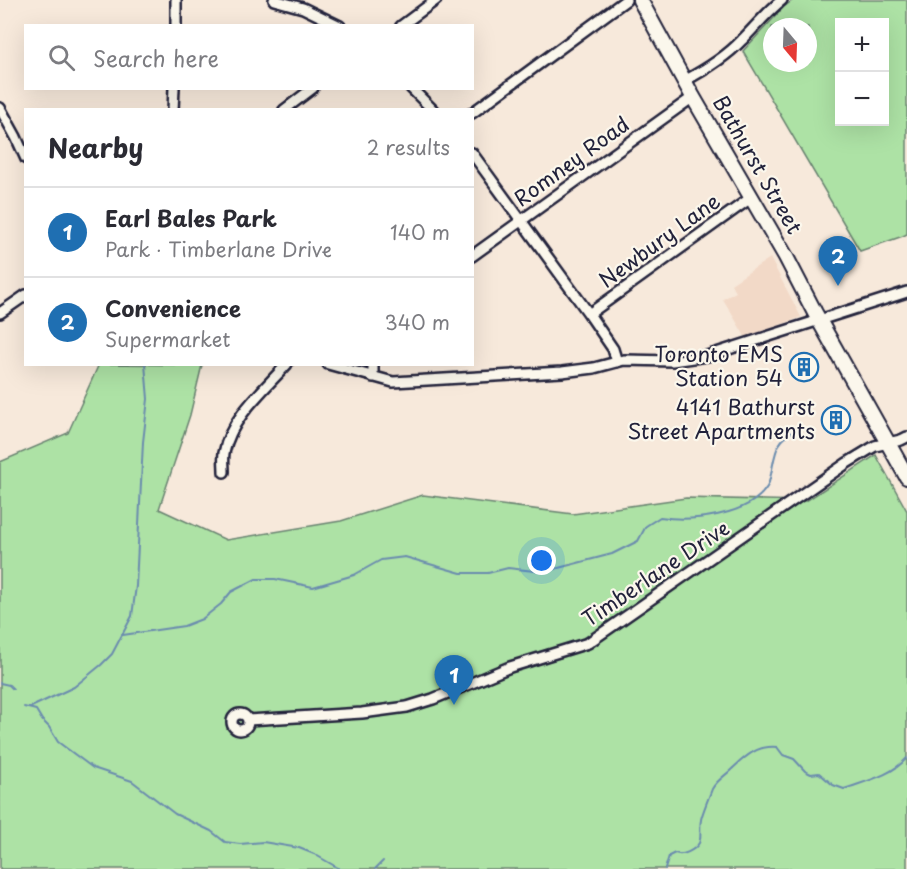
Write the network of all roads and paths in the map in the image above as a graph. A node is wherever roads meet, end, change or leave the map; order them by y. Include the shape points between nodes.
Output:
1 (176, 0) edge
2 (274, 0) edge
3 (436, 0) edge
4 (626, 0) edge
5 (640, 0) edge
6 (782, 0) edge
7 (176, 24) edge
8 (336, 24) edge
9 (404, 24) edge
10 (684, 81) junction
11 (174, 90) edge
12 (310, 90) edge
13 (413, 90) edge
14 (693, 97) junction
15 (0, 108) edge
16 (173, 108) edge
17 (287, 108) edge
18 (431, 108) edge
19 (474, 112) edge
20 (24, 155) edge
21 (474, 156) edge
22 (752, 197) junction
23 (522, 221) junction
24 (474, 255) edge
25 (907, 292) edge
26 (24, 296) edge
27 (0, 313) edge
28 (589, 314) junction
29 (820, 321) junction
30 (618, 362) junction
31 (285, 366) edge
32 (335, 366) edge
33 (373, 366) edge
34 (373, 377) junction
35 (907, 437) edge
36 (888, 442) junction
37 (224, 472) dead end
38 (907, 477) edge
39 (248, 720) dead end

1 - 7 street
2 - 8 street via 303,8
3 - 9 street
4 - 19 street
5 - 10 main road, Bathurst Street
6 - 10 street via 734,47
10 - 14 main road, Bathurst Street
11 - 16 street
12 - 17 street
13 - 18 street
14 - 22 main road, Bathurst Street
14 - 23 street, Romney Road
15 - 20 street
21 - 23 street
22 - 28 street, Newbury Lane
22 - 29 main road, Bathurst Street
23 - 24 street, Romney Road
23 - 28 street
25 - 29 street
26 - 27 street
28 - 30 street
29 - 30 street via 707,356
29 - 36 main road, Bathurst Street
30 - 34 street via 551,373 393,382
31 - 37 street via 231,432 224,453
32 - 34 street
33 - 34 street
35 - 36 street, Timberlane Drive
36 - 38 main road, Bathurst Street
36 - 39 street, Timberlane Drive via 847,463 588,643 510,667 407,707

